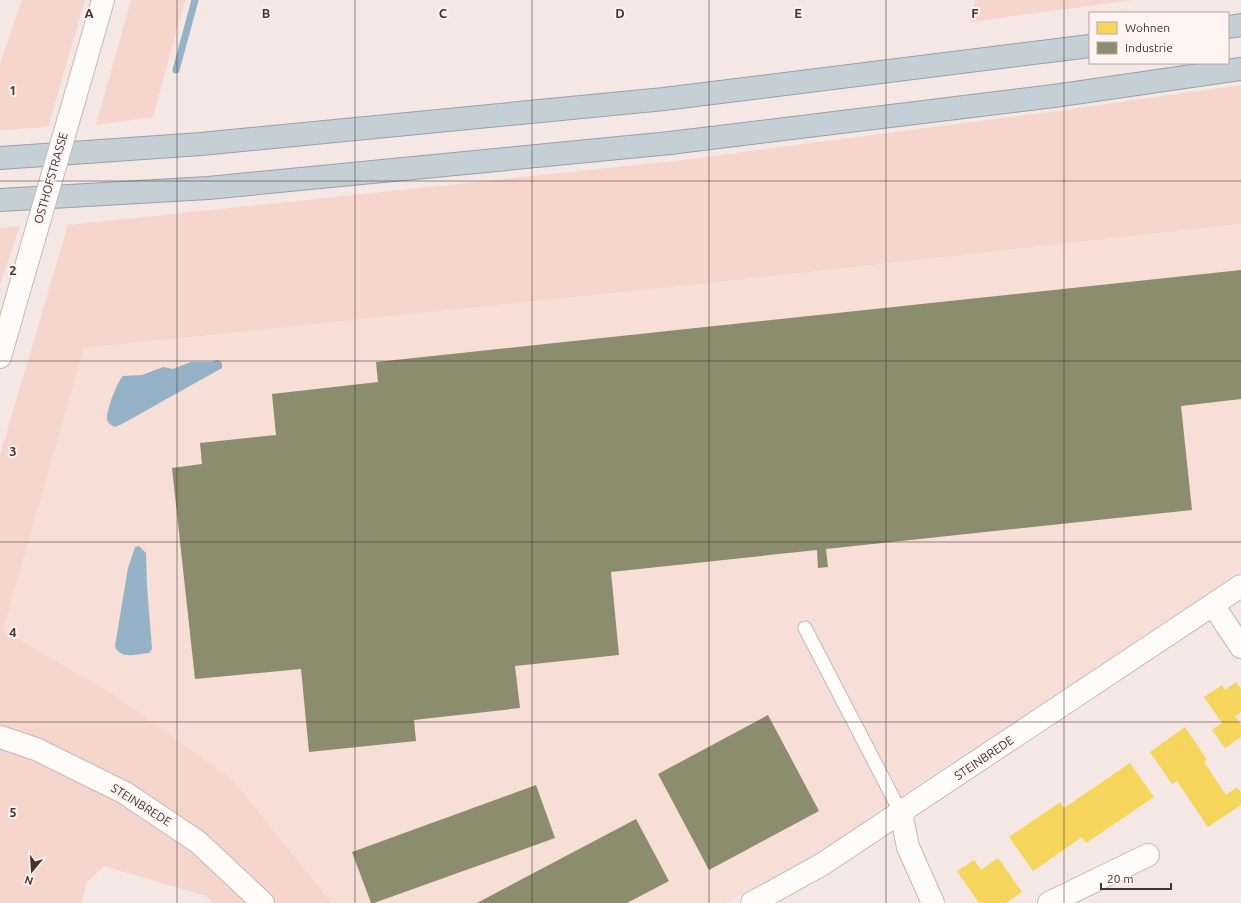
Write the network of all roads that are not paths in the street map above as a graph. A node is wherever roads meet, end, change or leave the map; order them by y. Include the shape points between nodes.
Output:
1 (103, 0) edge
2 (1241, 25) edge
3 (1229, 27) edge
4 (1089, 46) edge
5 (1241, 70) edge
6 (0, 158) edge
7 (0, 200) edge
8 (0, 357) edge
9 (1241, 586) edge
10 (1213, 605) junction
11 (805, 628) dead end
12 (1241, 647) edge
13 (0, 736) edge
14 (901, 813) junction
15 (1148, 855) dead end
16 (263, 903) edge
17 (752, 903) edge
18 (933, 903) edge
19 (1049, 903) edge

1 - 8 street, OSTHOFSTRASSE, bridge
2 - 3 highway
4 - 6 highway via 664,99 201,144
5 - 7 highway via 1054,96 670,143 208,188
9 - 10 street, STEINBREDE
10 - 12 street
10 - 14 street, STEINBREDE
11 - 14 lane
13 - 16 street, STEINBREDE via 36,749 125,793 198,842
14 - 17 street, STEINBREDE via 821,865
14 - 18 street via 908,847
15 - 19 street

